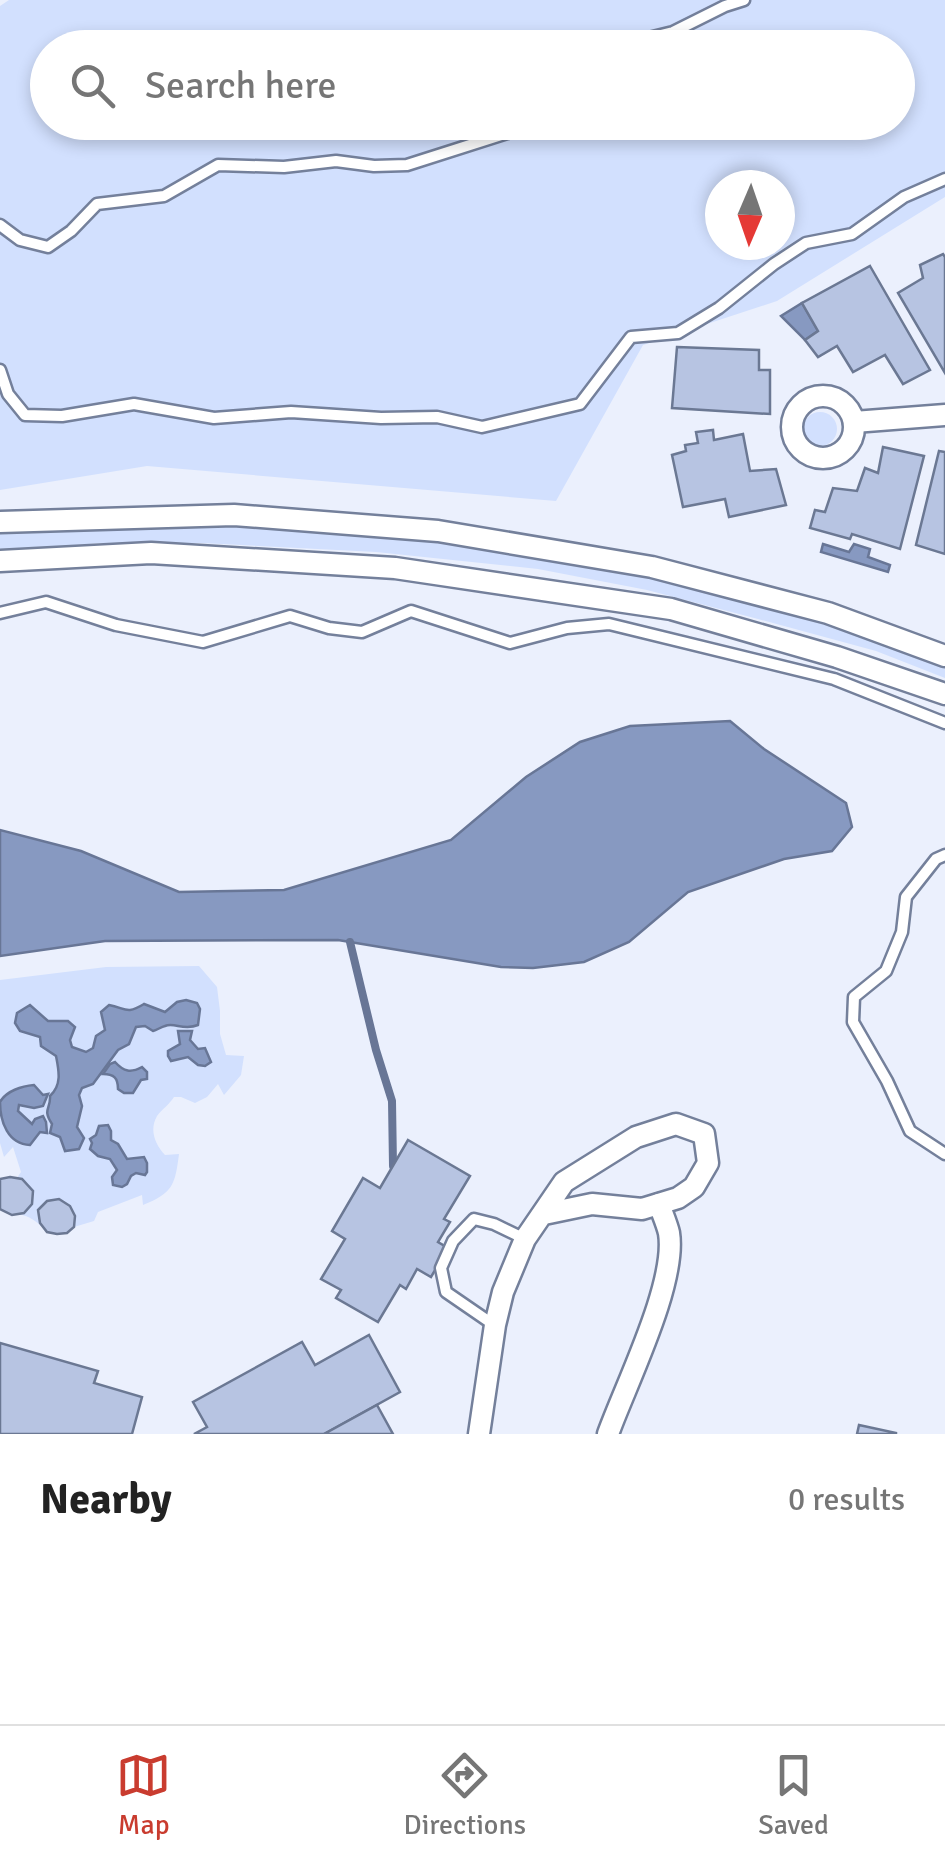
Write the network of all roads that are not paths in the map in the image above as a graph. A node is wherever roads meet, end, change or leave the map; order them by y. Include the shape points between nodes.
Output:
1 (744, 0) edge
2 (677, 30) edge
3 (485, 140) edge
4 (945, 179) edge
5 (0, 225) edge
6 (0, 370) edge
7 (945, 415) edge
8 (854, 422) dead end
9 (0, 522) edge
10 (0, 561) edge
11 (0, 613) edge
12 (945, 656) edge
13 (945, 694) edge
14 (945, 723) edge
15 (945, 855) edge
16 (945, 1154) edge
17 (658, 1204) junction
18 (544, 1214) junction
19 (525, 1239) junction
20 (495, 1325) junction
21 (479, 1434) edge
22 (608, 1434) edge

1 - 2 lane
3 - 5 lane via 407,165 218,165 164,196 97,204 48,246 20,240
4 - 6 lane via 904,197 852,234 806,243 678,334 631,336 580,404 482,427 437,418 291,412 214,418 134,404 26,415 8,394
7 - 8 street
9 - 12 street via 234,515 438,531 652,566 828,612
10 - 13 street via 151,553 395,568 671,610
11 - 14 lane via 46,602 116,625 203,642 290,616 362,632 411,610 510,643 609,624 834,679
15 - 16 lane via 906,897 902,932 886,971 854,997 854,1022 910,1131
17 - 18 street via 592,1204
17 - 18 street via 694,1187 708,1163 704,1134 676,1124 636,1137 564,1182
17 - 22 street via 669,1232 669,1262
18 - 19 street
19 - 20 street
19 - 20 lane via 474,1220 453,1241 441,1268 446,1292
20 - 21 street

